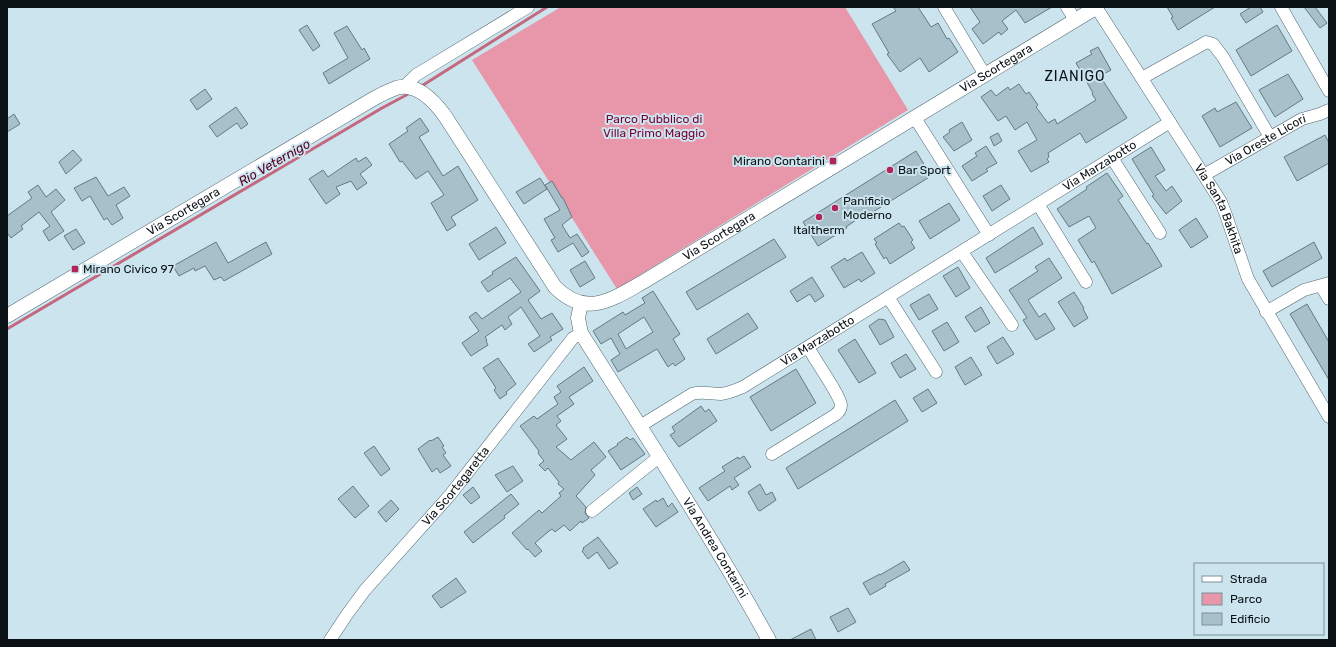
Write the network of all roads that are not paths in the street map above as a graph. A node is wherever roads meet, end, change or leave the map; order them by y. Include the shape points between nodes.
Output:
1 (528, 7) edge
2 (944, 7) edge
3 (1067, 7) edge
4 (1097, 7) edge
5 (1281, 7) edge
6 (1075, 20) junction
7 (985, 75) junction
8 (1142, 78) junction
9 (413, 90) junction
10 (1329, 91) edge
11 (1329, 110) edge
12 (915, 118) junction
13 (1170, 122) junction
14 (1270, 137) junction
15 (1112, 158) junction
16 (1204, 175) junction
17 (1038, 204) junction
18 (1160, 232) dead end
19 (989, 235) junction
20 (962, 252) junction
21 (1086, 282) dead end
22 (1325, 284) edge
23 (888, 297) junction
24 (1329, 299) edge
25 (581, 303) junction
26 (1266, 312) junction
27 (7, 316) edge
28 (1012, 325) dead end
29 (581, 333) junction
30 (808, 347) junction
31 (936, 372) dead end
32 (1329, 417) edge
33 (640, 426) junction
34 (772, 454) dead end
35 (660, 456) junction
36 (592, 511) dead end
37 (330, 640) edge
38 (769, 640) edge

1 - 9 street, Via Scortegara via 416,75
2 - 7 street
3 - 6 street
4 - 6 street, Via Scortegara
4 - 8 street, Via Santa Bakhita
5 - 10 street
6 - 7 street, Via Scortegara
7 - 12 street, Via Scortegara
8 - 13 street, Via Santa Bakhita
8 - 14 street via 1206,42 1213,44
9 - 25 street, Via Scortegara via 439,108 445,116 555,287 567,297
9 - 27 street, Via Scortegara via 396,88 373,99
11 - 14 street, Via Oreste Licori via 1302,119
12 - 19 street
12 - 25 street, Via Scortegara via 610,300 596,304
13 - 15 street, Via Marzabotto
13 - 16 street, Via Santa Bakhita
14 - 16 street, Via Oreste Licori
15 - 17 street, Via Marzabotto
15 - 18 street
16 - 26 street, Via Santa Bakhita via 1224,208 1242,266
17 - 19 street, Via Marzabotto
17 - 21 street
19 - 20 street, Via Marzabotto
20 - 23 street, Via Marzabotto
20 - 28 street
22 - 24 street
22 - 26 street via 1304,290
23 - 30 street, Via Marzabotto
23 - 31 street
25 - 29 street, Via Andrea Contarini via 578,318
26 - 32 street, Via Santa Bakhita
29 - 33 street, Via Andrea Contarini
29 - 37 street, Via Scortegaretta via 573,338 450,495 365,590
30 - 33 street, Via Marzabotto via 736,390 722,394 692,394
30 - 34 street via 837,395 841,409
33 - 35 street, Via Andrea Contarini
35 - 36 street
35 - 38 street, Via Andrea Contarini via 737,582

